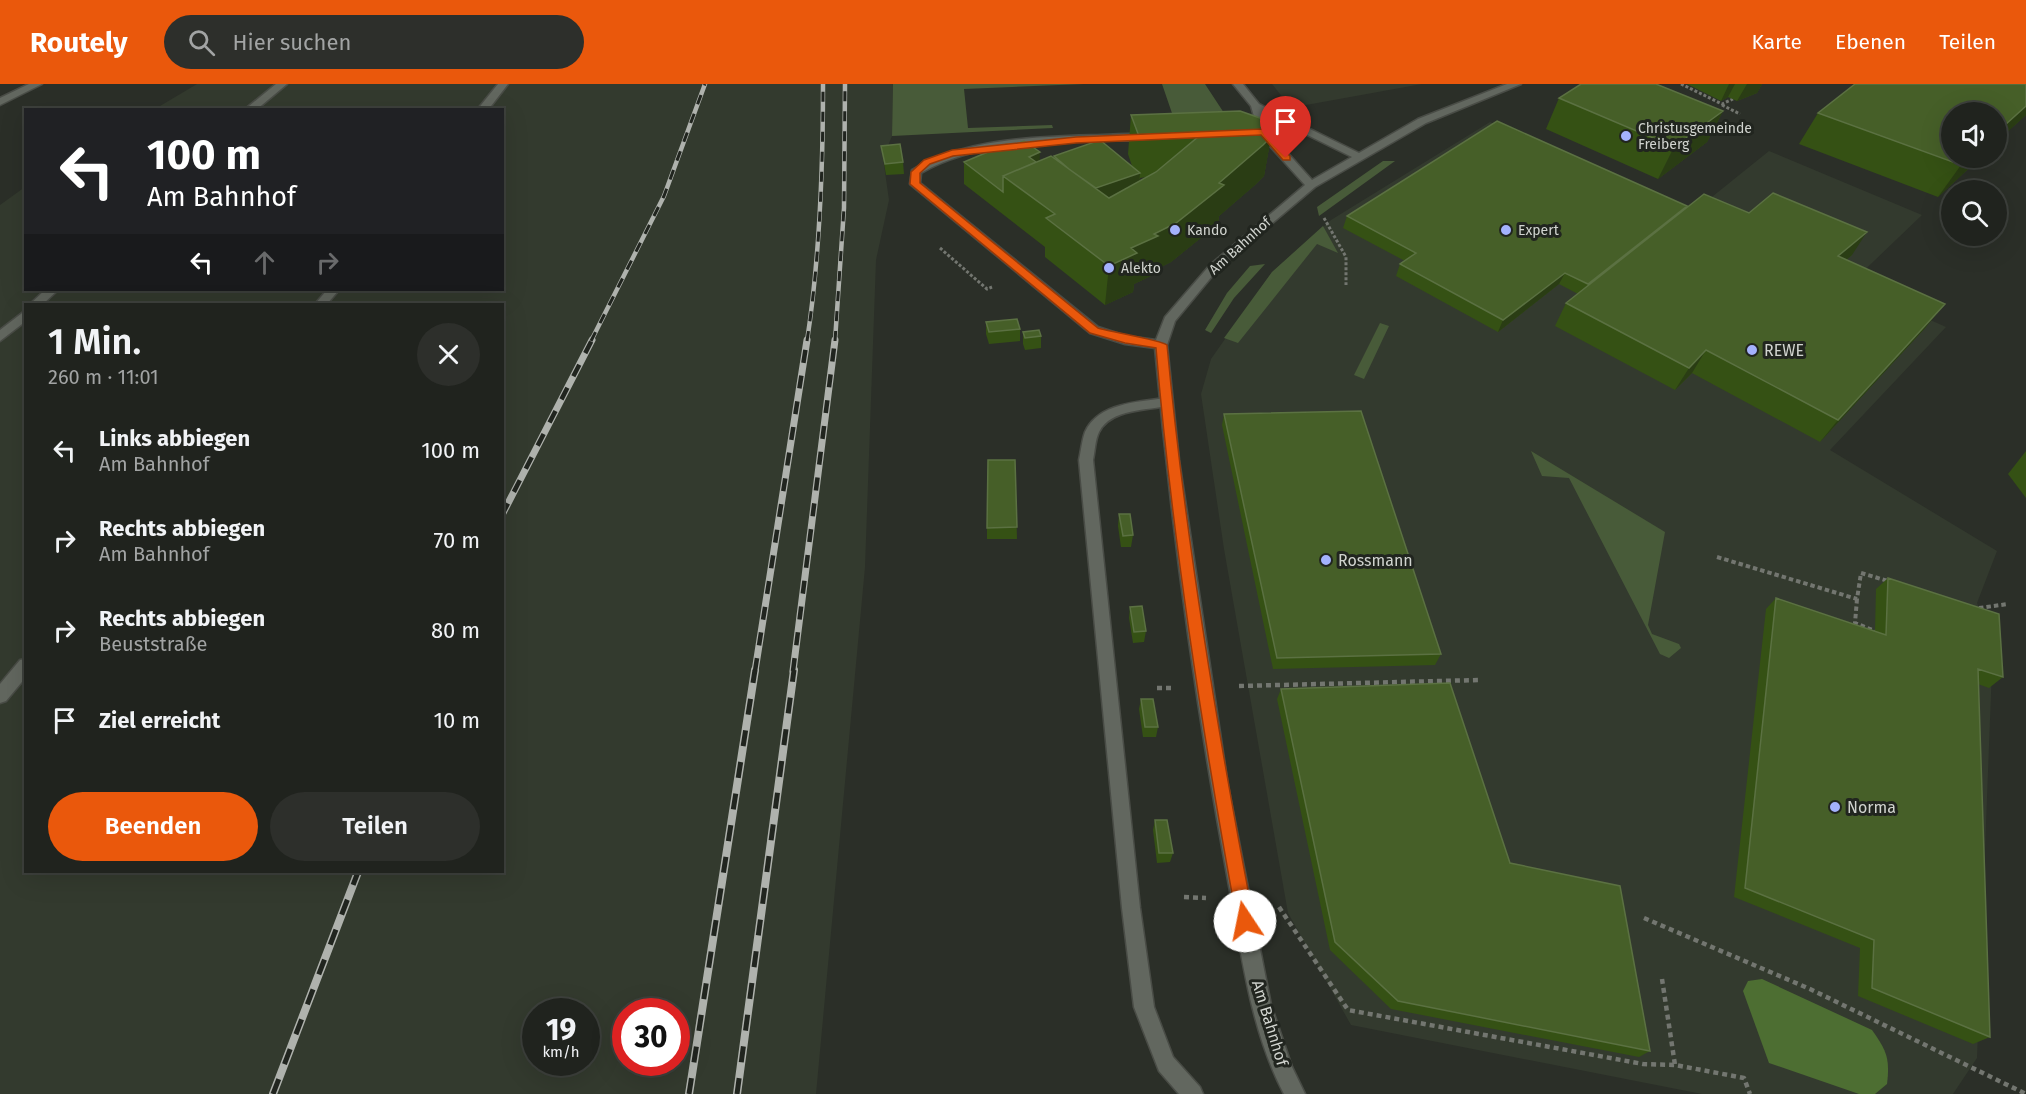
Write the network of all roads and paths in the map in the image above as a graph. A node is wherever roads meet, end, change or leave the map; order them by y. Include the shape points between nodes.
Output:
1 (37, 84) edge
2 (282, 84) edge
3 (502, 84) edge
4 (1238, 84) edge
5 (1516, 84) edge
6 (1681, 84) edge
7 (1733, 99) dead end
8 (0, 102) edge
9 (1722, 104) junction
10 (1256, 106) junction
11 (251, 108) edge
12 (484, 108) edge
13 (1740, 114) dead end
14 (1251, 132) edge
15 (1263, 132) junction
16 (1158, 136) edge
17 (1358, 156) junction
18 (1311, 185) junction
19 (1324, 218) dead end
20 (940, 248) dead end
21 (1346, 285) dead end
22 (992, 286) dead end
23 (51, 291) edge
24 (332, 291) edge
25 (37, 303) edge
26 (322, 303) edge
27 (24, 316) edge
28 (0, 337) edge
29 (1161, 345) junction
30 (1165, 402) junction
31 (1717, 557) dead end
32 (1894, 583) edge
33 (1857, 598) junction
34 (2008, 604) dead end
35 (1971, 606) edge
36 (1875, 631) edge
37 (24, 667) edge
38 (1480, 680) dead end
39 (1206, 687) junction
40 (1157, 688) dead end
41 (0, 696) edge
42 (1184, 897) dead end
43 (1241, 900) junction
44 (1644, 918) dead end
45 (1662, 979) dead end
46 (1675, 1065) junction
47 (1193, 1094) edge
48 (1295, 1094) edge
49 (1750, 1094) edge
50 (2026, 1094) edge

1 - 8 street
2 - 11 street
3 - 12 street
4 - 10 street
5 - 17 street, Am Bahnhof via 1422,121
6 - 9 path
7 - 9 path
9 - 13 path
10 - 15 street
10 - 17 street
14 - 15 street
15 - 18 street
16 - 29 street via 1019,144 952,153 927,162 916,172 915,184 1094,330
17 - 18 street, Am Bahnhof
18 - 29 street, Am Bahnhof via 1214,267 1169,320
19 - 21 path via 1346,257
20 - 22 path via 987,289
23 - 25 street
24 - 26 street
27 - 28 street
29 - 30 street, Am Bahnhof
30 - 39 street, Am Bahnhof
30 - 47 street via 1113,413 1101,420 1093,430 1086,460 1144,1006 1166,1064
31 - 33 path
32 - 33 path via 1862,573
33 - 36 path via 1855,623
34 - 35 path via 1982,609
37 - 41 street
38 - 39 path
39 - 40 path
39 - 43 street, Am Bahnhof
42 - 43 path
43 - 46 path via 1275,900 1348,1010 1643,1064
43 - 48 street, Am Bahnhof via 1261,1005 1283,1071
44 - 50 path via 1810,988
45 - 46 path
46 - 49 path via 1744,1078

